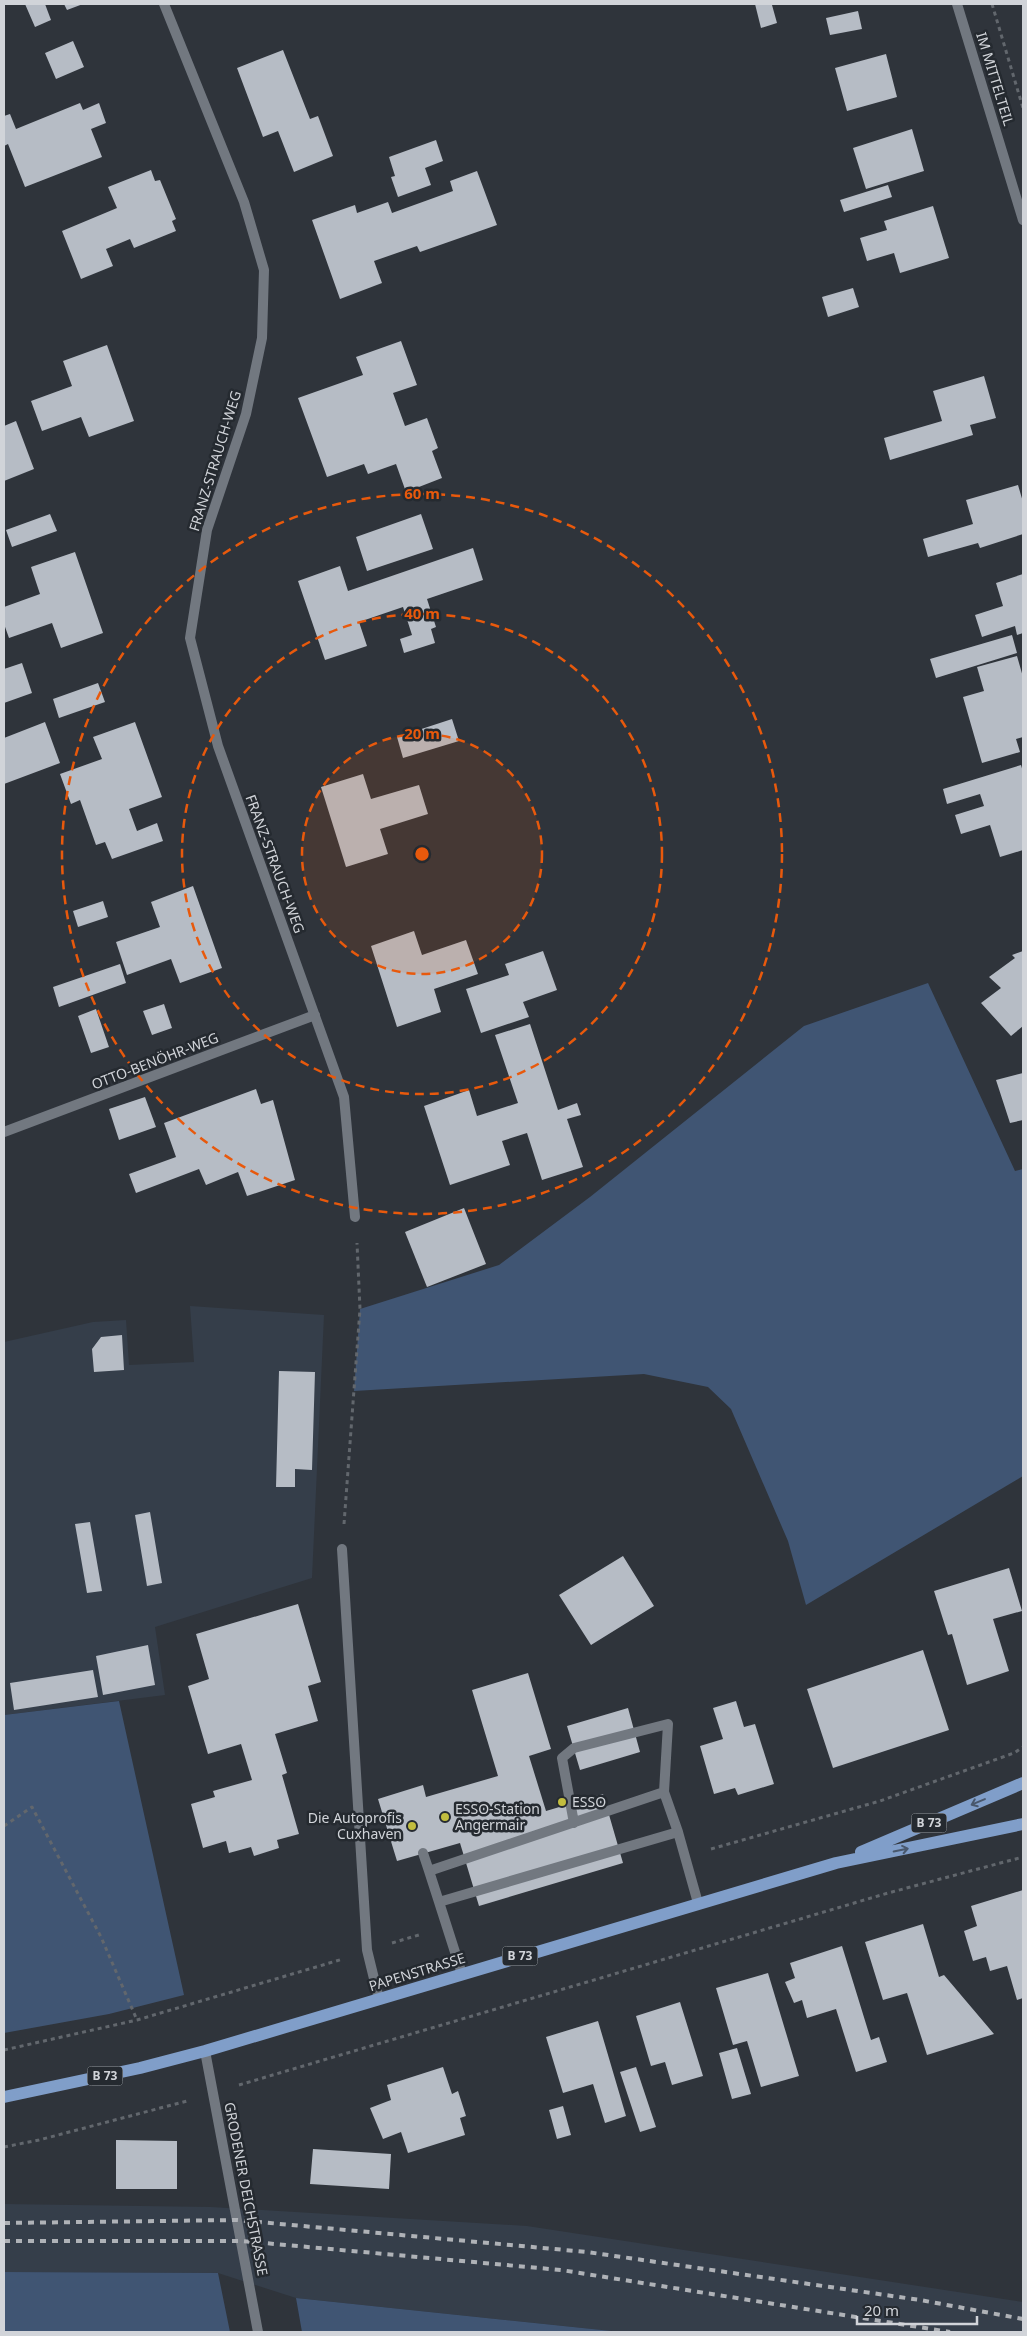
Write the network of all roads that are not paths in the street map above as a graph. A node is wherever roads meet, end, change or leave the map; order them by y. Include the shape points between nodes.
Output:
1 (164, 4) edge
2 (958, 4) edge
3 (1023, 220) edge
4 (315, 1015) junction
5 (4, 1132) edge
6 (355, 1218) road end
7 (342, 1549) road end
8 (1023, 1783) edge
9 (664, 1792) junction
10 (574, 1823) junction
11 (1023, 1824) edge
12 (678, 1832) junction
13 (423, 1853) dead end
14 (836, 1863) junction
15 (429, 1871) junction
16 (439, 1902) junction
17 (698, 1902) junction
18 (462, 1974) junction
19 (379, 1999) junction
20 (205, 2051) junction
21 (4, 2097) edge
22 (258, 2332) edge

1 - 4 street, FRANZ-STRAUCH-WEG via 244,202 264,270 262,338 246,414 207,530 190,638 218,746
2 - 3 street, IM MITTELTEIL
4 - 5 street, OTTO-BENÖHR-WEG
4 - 6 street, FRANZ-STRAUCH-WEG via 344,1097
7 - 19 street via 367,1950
8 -> 14 main road, PAPENSTRASSE / B 73
9 - 10 street
9 - 10 street via 668,1724 574,1748 562,1758
9 - 12 street
10 - 15 street
14 -> 11 main road, PAPENSTRASSE / B 73
12 - 16 street
12 - 17 street
13 - 15 street
14 - 17 main road, PAPENSTRASSE / B 73
15 - 16 street
16 - 18 street
17 - 18 main road, PAPENSTRASSE / B 73
18 - 19 main road, PAPENSTRASSE / B 73
19 - 20 main road, PAPENSTRASSE / B 73
20 - 21 main road, PAPENSTRASSE / B 73
20 - 22 street, GRODENER DEICHSTRASSE

